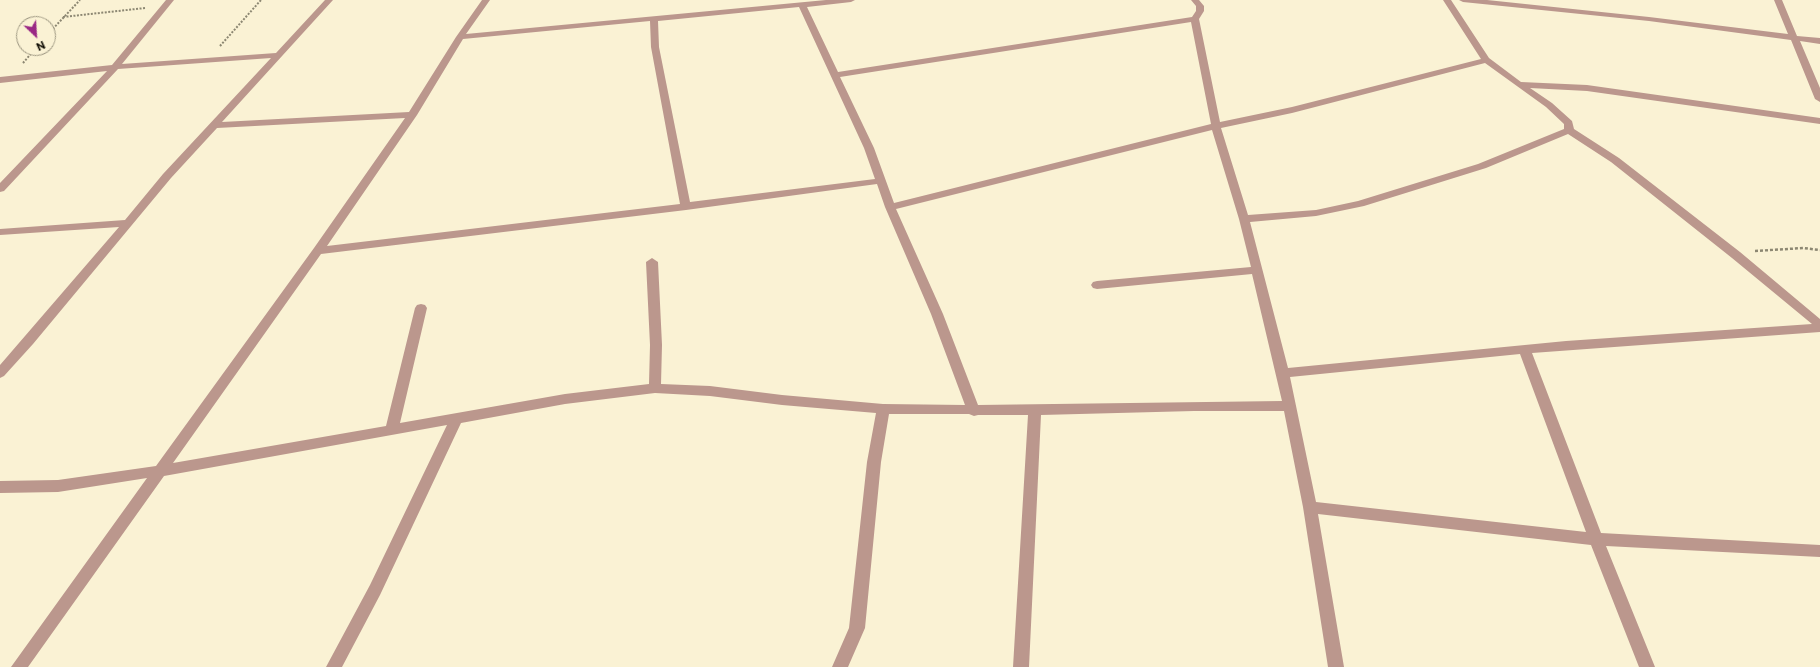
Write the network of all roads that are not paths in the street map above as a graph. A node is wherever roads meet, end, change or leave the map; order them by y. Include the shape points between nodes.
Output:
1 (329, 0) edge
2 (486, 0) edge
3 (851, 0) edge
4 (1196, 0) edge
5 (1447, 0) edge
6 (1463, 0) edge
7 (1778, 0) edge
8 (168, 3) edge
9 (802, 5) junction
10 (654, 18) junction
11 (1195, 19) junction
12 (460, 37) junction
13 (1794, 37) junction
14 (1820, 41) edge
15 (279, 55) junction
16 (1486, 60) junction
17 (115, 67) junction
18 (834, 75) junction
19 (0, 80) edge
20 (1519, 85) junction
21 (1820, 98) edge
22 (412, 115) junction
23 (1820, 120) edge
24 (214, 125) junction
25 (1216, 126) junction
26 (1569, 130) junction
27 (880, 181) junction
28 (0, 189) edge
29 (686, 207) junction
30 (890, 208) junction
31 (1244, 219) junction
32 (127, 223) junction
33 (0, 232) edge
34 (318, 251) junction
35 (652, 262) dead end
36 (1256, 270) junction
37 (1097, 285) dead end
38 (421, 308) dead end
39 (1820, 325) edge
40 (1820, 328) edge
41 (1525, 350) junction
42 (0, 373) edge
43 (1283, 373) junction
44 (655, 388) junction
45 (1289, 406) junction
46 (883, 409) junction
47 (1035, 410) junction
48 (974, 411) junction
49 (456, 419) junction
50 (392, 430) junction
51 (160, 471) junction
52 (0, 487) edge
53 (1310, 507) junction
54 (1596, 539) junction
55 (1820, 551) edge
56 (18, 667) edge
57 (334, 667) edge
58 (840, 667) edge
59 (1021, 667) edge
60 (1336, 667) edge
61 (1647, 667) edge

1 - 15 street
2 - 12 street
3 - 9 street
4 - 11 street via 1200,11
5 - 16 street
6 - 13 street
7 - 13 street
8 - 17 street
9 - 10 street
9 - 18 street
10 - 12 street
10 - 29 street via 655,47
11 - 18 street
11 - 25 street
12 - 22 street
13 - 14 street
13 - 21 street
15 - 17 street
15 - 24 street
16 - 20 street
16 - 25 street via 1320,103
17 - 19 street
17 - 28 street
18 - 27 street via 869,148
20 - 23 street via 1587,88
20 - 26 street via 1549,105 1569,123
22 - 24 street
22 - 34 street
24 - 32 street
25 - 30 street
25 - 31 street
26 - 31 street via 1482,166 1360,204 1316,213
26 - 39 street via 1615,160
27 - 29 street
27 - 30 street
29 - 34 street
30 - 48 street via 937,314
31 - 36 street
32 - 33 street
32 - 42 street
34 - 51 street
35 - 44 street via 656,345
36 - 37 street
36 - 43 street
38 - 50 street
40 - 41 street
41 - 43 street
41 - 54 street
43 - 45 street
44 - 46 street via 710,391
44 - 49 street via 565,399
45 - 47 street
45 - 53 street
46 - 48 street
46 - 58 street via 874,462 857,628
47 - 48 street
47 - 59 street
49 - 50 street
49 - 57 street via 375,590
50 - 51 street
51 - 52 street via 58,486
51 - 56 street
53 - 54 street
53 - 60 street
54 - 55 street
54 - 61 street

